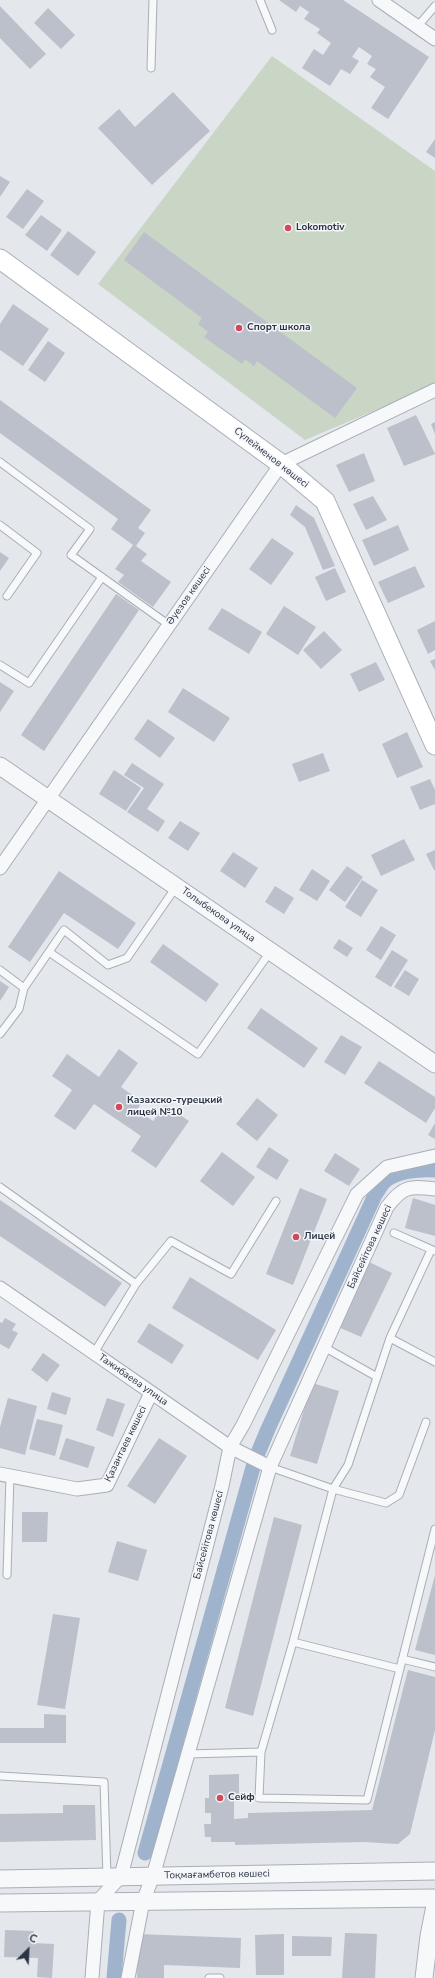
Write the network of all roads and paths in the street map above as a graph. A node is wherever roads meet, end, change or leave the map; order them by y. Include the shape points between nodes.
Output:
1 (152, 0) edge
2 (260, 0) edge
3 (379, 0) edge
4 (435, 6) edge
5 (417, 27) junction
6 (272, 30) dead end
7 (435, 39) edge
8 (151, 68) dead end
9 (0, 258) edge
10 (435, 390) edge
11 (0, 462) edge
12 (281, 464) junction
13 (0, 525) edge
14 (102, 577) junction
15 (7, 596) dead end
16 (169, 625) junction
17 (0, 665) edge
18 (435, 745) edge
19 (0, 766) edge
20 (47, 798) junction
21 (0, 868) edge
22 (176, 887) junction
23 (270, 951) junction
24 (50, 952) junction
25 (0, 970) edge
26 (24, 988) junction
27 (0, 1034) edge
28 (435, 1064) edge
29 (435, 1156) edge
30 (0, 1188) edge
31 (435, 1189) edge
32 (276, 1201) dead end
33 (394, 1233) dead end
34 (433, 1250) edge
35 (136, 1284) junction
36 (0, 1288) edge
37 (390, 1338) junction
38 (324, 1347) junction
39 (94, 1353) junction
40 (435, 1362) edge
41 (377, 1377) junction
42 (151, 1392) junction
43 (426, 1422) dead end
44 (230, 1447) junction
45 (270, 1467) junction
46 (5, 1475) edge
47 (333, 1489) junction
48 (435, 1529) edge
49 (7, 1575) dead end
50 (293, 1642) junction
51 (402, 1659) junction
52 (435, 1667) edge
53 (400, 1669) junction
54 (261, 1752) junction
55 (188, 1754) junction
56 (0, 1776) edge
57 (435, 1871) edge
58 (154, 1876) junction
59 (114, 1877) junction
60 (0, 1879) edge
61 (435, 1898) edge
62 (98, 1901) junction
63 (143, 1901) junction
64 (0, 1903) edge
65 (435, 1906) edge
66 (92, 1978) edge
67 (128, 1978) edge
68 (209, 1978) edge
69 (220, 1978) edge
70 (424, 1978) edge

1 - 8 lane
2 - 6 lane
3 - 5 street
4 - 5 lane
5 - 7 street
9 - 12 main road, Сүлейменов көшесі
10 - 12 street, Әуезов көшесі
11 - 14 lane via 90,529 71,555
12 - 16 street, Әуезов көшесі
12 - 18 main road, Сүлейменов көшесі via 325,502
13 - 15 lane via 37,554
14 - 16 lane
14 - 17 lane via 29,683
16 - 20 street, Әуезов көшесі
19 - 20 street, Толыбекова улица
20 - 21 street, Әуезов көшесі
20 - 22 street, Толыбекова улица
22 - 23 street, Толыбекова улица
22 - 24 lane via 127,958 108,965 64,930
23 - 24 lane via 198,1054
23 - 28 street, Толыбекова улица
24 - 26 lane
25 - 26 lane
26 - 27 lane via 18,1009
29 - 44 street, Байсейітова көшесі via 387,1167 357,1194
30 - 35 lane
31 - 38 street, Байсейітова көшесі via 404,1189 387,1207
32 - 35 lane via 231,1274 171,1241
33 - 34 lane
34 - 37 lane
35 - 39 lane
36 - 39 street, Тажибаева улица
37 - 40 lane
37 - 41 lane
38 - 41 lane
38 - 45 street, Байсейітова көшесі
39 - 42 street, Тажибаева улица
41 - 47 lane via 348,1465
42 - 44 street, Тажибаева улица
42 - 46 street, Қазантаев көшесі via 107,1485 76,1489
43 - 47 lane via 399,1495 386,1503
44 - 45 street, Тажибаева улица
44 - 59 street, Байсейітова көшесі via 222,1486
45 - 47 lane
45 - 55 street, Байсейітова көшесі
46 - 49 lane
47 - 50 lane
48 - 51 lane
50 - 53 lane
50 - 54 lane
51 - 52 lane
51 - 53 lane
53 - 54 lane via 367,1800 259,1798
54 - 55 lane
55 - 58 street, Байсейітова көшесі
56 - 59 lane via 104,1782
57 - 58 street, Тоқмағамбетов көшесі
58 - 59 street, Тоқмағамбетов көшесі
58 - 63 street, Байсейітова көшесі
59 - 60 street, Тоқмағамбетов көшесі
59 - 62 street, Байсейітова көшесі
61 - 63 street
62 - 63 street
62 - 64 street
62 - 66 street
63 - 67 street, Байсейітова көшесі
65 - 70 street
68 - 69 lane

